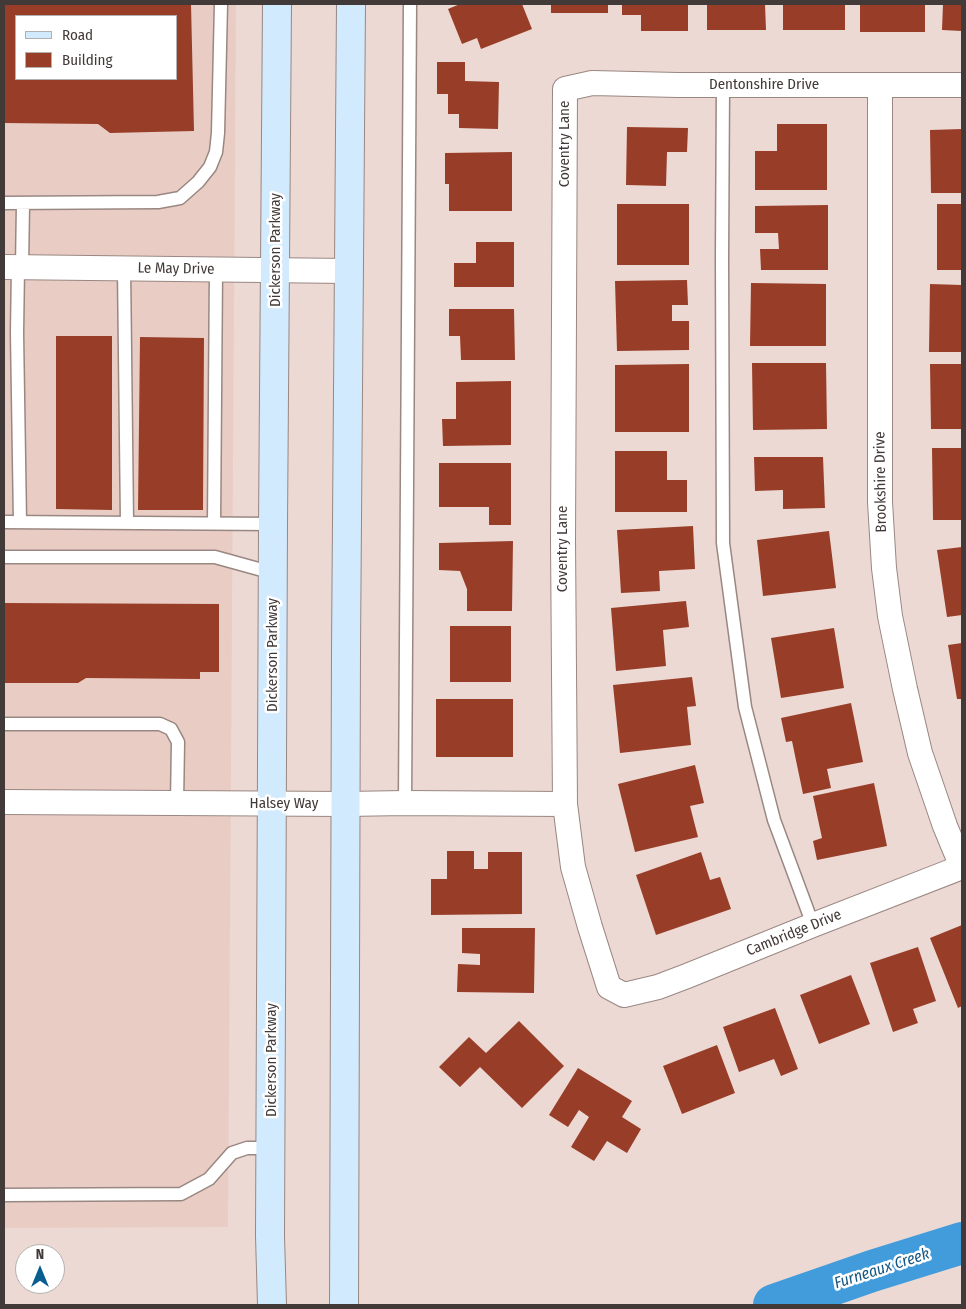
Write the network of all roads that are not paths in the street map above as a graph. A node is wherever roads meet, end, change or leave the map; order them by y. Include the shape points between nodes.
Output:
1 (220, 4) edge
2 (277, 4) edge
3 (351, 4) edge
4 (410, 4) edge
5 (723, 85) junction
6 (880, 85) junction
7 (962, 85) edge
8 (566, 89) joint
9 (4, 203) edge
10 (23, 204) junction
11 (15, 267) edge
12 (124, 268) junction
13 (216, 270) junction
14 (275, 271) junction
15 (348, 272) junction
16 (4, 522) edge
17 (20, 522) junction
18 (127, 522) junction
19 (214, 523) junction
20 (273, 524) junction
21 (4, 558) edge
22 (273, 572) junction
23 (4, 724) edge
24 (4, 802) edge
25 (177, 803) junction
26 (405, 803) junction
27 (272, 804) junction
28 (346, 804) junction
29 (565, 804) junction
30 (962, 867) edge
31 (813, 925) junction
32 (624, 995) joint
33 (272, 1148) junction
34 (4, 1196) edge
35 (272, 1305) edge
36 (344, 1305) edge

1 - 10 lane via 216,152 210,167 198,182 180,198 158,202
2 - 14 main road, Dickerson Parkway
3 - 15 main road
4 - 26 lane
5 - 6 street, Dentonshire Drive
5 - 8 street, Dentonshire Drive via 592,83
5 - 31 lane via 723,544 745,707 774,820
6 - 7 street, Dentonshire Drive
6 - 30 street, Brookshire Drive via 880,502 884,568 904,689 920,753
8 - 29 street, Coventry Lane
9 - 10 lane
10 - 11 lane
11 - 12 street, Le May Drive
11 - 17 lane
12 - 13 street, Le May Drive
12 - 18 lane
13 - 14 street, Le May Drive
13 - 19 lane
14 - 15 street, Le May Drive
14 - 20 main road, Dickerson Parkway
15 - 28 main road
16 - 17 lane
17 - 18 lane
18 - 19 lane
19 - 20 lane
20 - 22 main road, Dickerson Parkway
21 - 22 lane via 215,557
22 - 27 main road, Dickerson Parkway
23 - 25 lane via 160,724 171,729 178,742
24 - 25 street, Halsey Way
25 - 27 street, Halsey Way
26 - 28 street, Halsey Way
26 - 29 street, Halsey Way
27 - 28 street, Halsey Way
27 - 33 main road, Dickerson Parkway
28 - 36 main road
29 - 32 street, Coventry Lane via 573,867 590,927 609,987
30 - 31 street, Cambridge Drive
31 - 32 street, Cambridge Drive via 658,987
33 - 34 lane via 247,1148 232,1153 209,1179 181,1194
33 - 35 main road, Dickerson Parkway

